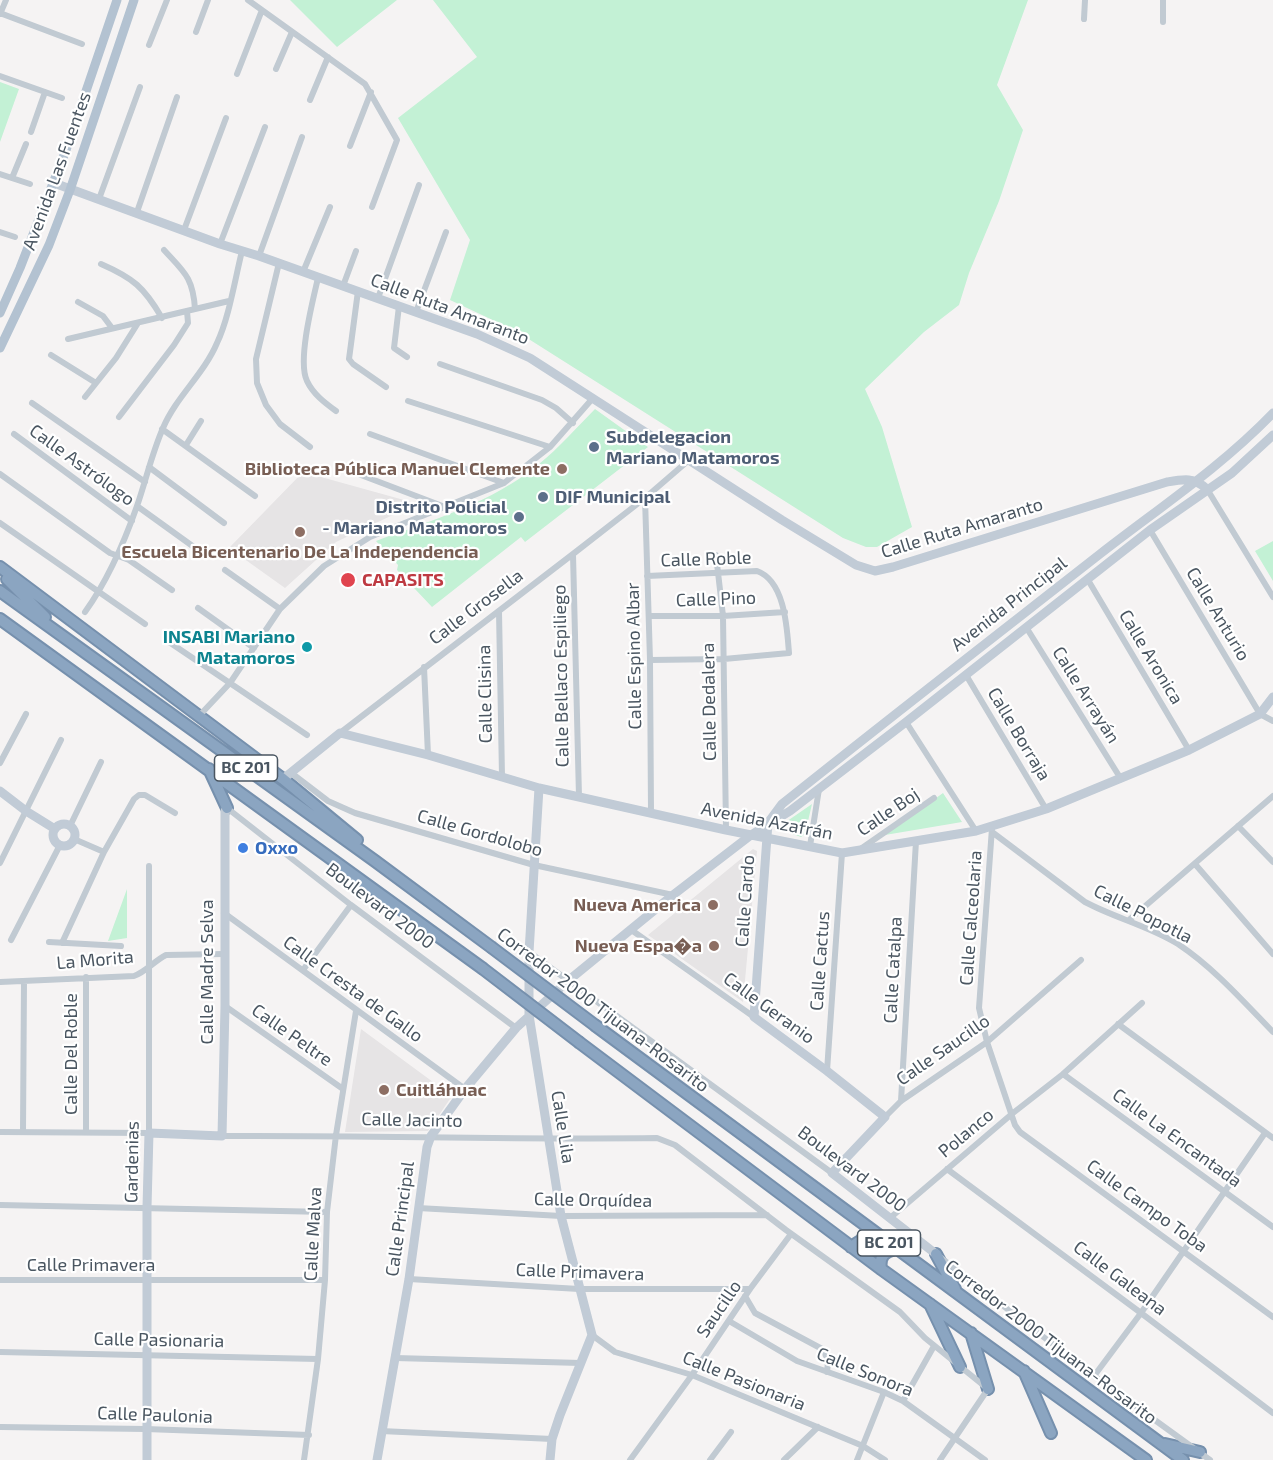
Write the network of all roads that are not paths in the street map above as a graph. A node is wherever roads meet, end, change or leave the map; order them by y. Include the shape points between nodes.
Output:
1 (6, 0) edge
2 (117, 0) edge
3 (134, 0) edge
4 (167, 0) edge
5 (208, 0) edge
6 (248, 0) edge
7 (1085, 0) edge
8 (1163, 0) edge
9 (260, 6) edge
10 (0, 14) edge
11 (1084, 19) dead end
12 (1163, 22) dead end
13 (196, 32) dead end
14 (292, 32) junction
15 (82, 44) dead end
16 (149, 45) dead end
17 (328, 57) junction
18 (276, 69) dead end
19 (237, 74) dead end
20 (0, 76) edge
21 (140, 87) dead end
22 (45, 92) junction
23 (370, 92) junction
24 (177, 97) dead end
25 (62, 98) dead end
26 (310, 100) dead end
27 (226, 118) dead end
28 (265, 127) dead end
29 (31, 132) dead end
30 (302, 137) dead end
31 (26, 144) dead end
32 (350, 146) dead end
33 (0, 174) edge
34 (12, 178) junction
35 (54, 183) junction
36 (30, 184) dead end
37 (419, 185) dead end
38 (70, 190) junction
39 (99, 199) junction
40 (330, 207) dead end
41 (372, 207) dead end
42 (137, 212) junction
43 (184, 230) junction
44 (0, 232) edge
45 (446, 232) dead end
46 (15, 237) dead end
47 (220, 244) junction
48 (164, 250) dead end
49 (242, 251) junction
50 (356, 251) dead end
51 (259, 256) junction
52 (279, 263) junction
53 (101, 264) dead end
54 (303, 272) junction
55 (318, 278) junction
56 (343, 286) junction
57 (358, 291) junction
58 (378, 298) junction
59 (78, 302) dead end
60 (229, 302) junction
61 (399, 306) junction
62 (195, 309) junction
63 (187, 311) junction
64 (416, 312) junction
65 (0, 313) edge
66 (162, 318) junction
67 (138, 323) junction
68 (112, 328) junction
69 (68, 339) dead end
70 (0, 348) edge
71 (51, 355) dead end
72 (407, 357) dead end
73 (440, 364) dead end
74 (96, 383) junction
75 (386, 387) dead end
76 (85, 397) dead end
77 (593, 398) junction
78 (408, 401) dead end
79 (32, 403) dead end
80 (336, 411) dead end
81 (1273, 413) edge
82 (119, 417) dead end
83 (201, 422) dead end
84 (573, 423) junction
85 (162, 429) junction
86 (14, 434) dead end
87 (370, 434) dead end
88 (1273, 435) edge
89 (186, 445) junction
90 (310, 447) dead end
91 (550, 447) junction
92 (689, 460) junction
93 (149, 468) junction
94 (353, 472) dead end
95 (0, 474) edge
96 (1197, 481) junction
97 (145, 482) junction
98 (504, 483) junction
99 (1207, 489) junction
100 (255, 496) dead end
101 (645, 498) junction
102 (137, 506) junction
103 (445, 507) junction
104 (132, 520) junction
105 (0, 523) edge
106 (224, 523) dead end
107 (1150, 530) junction
108 (198, 550) dead end
109 (573, 554) junction
110 (716, 555) dead end
111 (117, 556) junction
112 (0, 567) edge
113 (225, 570) dead end
114 (0, 572) edge
115 (718, 574) junction
116 (647, 576) junction
117 (1088, 580) junction
118 (172, 590) dead end
119 (0, 591) edge
120 (99, 591) junction
121 (1273, 597) edge
122 (198, 608) dead end
123 (280, 609) junction
124 (498, 611) junction
125 (85, 612) dead end
126 (785, 612) junction
127 (648, 616) junction
128 (723, 616) junction
129 (0, 621) edge
130 (145, 624) dead end
131 (1026, 627) junction
132 (169, 642) dead end
133 (70, 643) junction
134 (254, 648) junction
135 (724, 659) junction
136 (650, 660) junction
137 (424, 667) junction
138 (966, 675) junction
139 (230, 682) junction
140 (1273, 697) edge
141 (26, 714) dead end
142 (1260, 714) junction
143 (199, 716) junction
144 (1273, 721) edge
145 (906, 722) junction
146 (340, 733) junction
147 (307, 735) dead end
148 (61, 740) dead end
149 (1189, 750) junction
150 (428, 755) junction
151 (101, 762) dead end
152 (0, 764) edge
153 (209, 769) junction
154 (286, 776) junction
155 (502, 777) junction
156 (1122, 779) junction
157 (539, 788) junction
158 (819, 788) junction
159 (0, 791) edge
160 (1273, 796) edge
161 (579, 797) junction
162 (934, 798) dead end
163 (226, 808) junction
164 (1046, 809) junction
165 (26, 811) junction
166 (175, 813) dead end
167 (651, 813) junction
168 (768, 823) junction
169 (70, 826) junction
170 (1238, 826) junction
171 (55, 829) junction
172 (726, 830) junction
173 (992, 830) junction
174 (976, 831) junction
175 (751, 835) junction
176 (766, 838) junction
177 (74, 839) junction
178 (916, 841) junction
179 (60, 845) junction
180 (810, 846) junction
181 (860, 850) junction
182 (104, 852) junction
183 (842, 853) junction
184 (375, 861) junction
185 (1273, 862) edge
186 (0, 863) edge
187 (1195, 864) junction
188 (534, 865) junction
189 (149, 866) dead end
190 (673, 895) junction
191 (351, 905) junction
192 (224, 912) junction
193 (1129, 920) junction
194 (630, 929) junction
195 (11, 940) dead end
196 (49, 942) dead end
197 (62, 943) junction
198 (121, 946) dead end
199 (529, 952) junction
200 (224, 954) junction
201 (1273, 954) edge
202 (1082, 960) dead end
203 (149, 966) junction
204 (303, 970) junction
205 (86, 977) junction
206 (569, 980) junction
207 (24, 981) junction
208 (0, 982) edge
209 (1142, 1003) dead end
210 (225, 1005) junction
211 (356, 1011) junction
212 (529, 1015) junction
213 (754, 1017) junction
214 (1118, 1024) junction
215 (516, 1028) junction
216 (1273, 1032) edge
217 (987, 1042) junction
218 (827, 1071) junction
219 (1063, 1074) junction
220 (343, 1089) junction
221 (465, 1089) junction
222 (901, 1101) junction
223 (1013, 1113) junction
224 (885, 1117) junction
225 (86, 1131) junction
226 (0, 1132) edge
227 (23, 1132) junction
228 (149, 1133) junction
229 (1265, 1133) junction
230 (336, 1135) junction
231 (222, 1136) junction
232 (431, 1136) junction
233 (1273, 1138) edge
234 (548, 1140) junction
235 (947, 1169) junction
236 (832, 1173) junction
237 (1225, 1191) junction
238 (0, 1205) edge
239 (147, 1207) junction
240 (418, 1208) junction
241 (327, 1212) junction
242 (767, 1215) junction
243 (561, 1216) junction
244 (890, 1218) junction
245 (1273, 1227) edge
246 (868, 1228) junction
247 (791, 1234) junction
248 (851, 1247) junction
249 (896, 1249) junction
250 (1184, 1252) junction
251 (936, 1254) junction
252 (881, 1269) junction
253 (409, 1279) junction
254 (0, 1280) edge
255 (325, 1280) junction
256 (148, 1281) junction
257 (579, 1289) junction
258 (750, 1289) junction
259 (956, 1292) junction
260 (745, 1296) junction
261 (930, 1303) junction
262 (1142, 1313) junction
263 (1273, 1317) edge
264 (729, 1321) junction
265 (971, 1333) junction
266 (592, 1335) junction
267 (934, 1346) junction
268 (0, 1352) edge
269 (147, 1354) junction
270 (395, 1358) junction
271 (318, 1359) junction
272 (581, 1363) junction
273 (960, 1367) junction
274 (1024, 1371) junction
275 (827, 1372) junction
276 (692, 1375) junction
277 (1094, 1376) junction
278 (988, 1389) junction
279 (885, 1392) junction
280 (903, 1401) junction
281 (1273, 1413) edge
282 (0, 1427) edge
283 (818, 1427) junction
284 (146, 1429) junction
285 (381, 1431) junction
286 (731, 1432) dead end
287 (1051, 1433) dead end
288 (309, 1435) junction
289 (552, 1439) junction
290 (956, 1439) junction
291 (1159, 1443) junction
292 (863, 1446) junction
293 (1200, 1452) junction
294 (147, 1460) edge
295 (304, 1460) edge
296 (376, 1460) edge
297 (550, 1460) edge
298 (630, 1460) edge
299 (710, 1460) edge
300 (784, 1460) edge
301 (857, 1460) edge
302 (885, 1460) edge
303 (940, 1460) edge
304 (985, 1460) edge
305 (1146, 1460) edge
306 (1183, 1460) edge
307 (1210, 1460) edge

1 - 10 street
2 - 35 main road, Avenida Las Fuentes
3 - 38 main road, Avenida Las Fuentes
4 - 16 street
5 - 13 street
6 - 9 street
7 - 11 street
8 - 12 street
9 - 14 street
9 - 19 street
10 - 15 street
14 - 17 street
14 - 18 street
17 - 23 street
17 - 26 street
20 - 22 street
21 - 39 street
22 - 25 street
22 - 29 street
23 - 32 street
23 - 41 street via 397,140
24 - 42 street
27 - 43 street
28 - 47 street
30 - 51 street
31 - 34 street
33 - 34 street
34 - 36 street
35 - 38 street, Calle Ruta Amaranto
35 - 65 main road, Avenida Las Fuentes
37 - 58 street
38 - 39 street, Calle Ruta Amaranto
38 - 70 main road, Avenida Las Fuentes via 49,245
39 - 42 street, Calle Ruta Amaranto
40 - 54 street
42 - 43 street, Calle Ruta Amaranto
43 - 47 street, Calle Ruta Amaranto
44 - 46 street
45 - 64 street
47 - 49 street, Calle Ruta Amaranto
48 - 62 street via 190,280
49 - 51 street, Calle Ruta Amaranto
49 - 60 street
50 - 56 street
51 - 52 street, Calle Ruta Amaranto
52 - 54 street, Calle Ruta Amaranto
52 - 90 street via 256,359 257,383 280,424
53 - 66 street via 133,280
54 - 55 street, Calle Ruta Amaranto
55 - 56 street, Calle Ruta Amaranto
55 - 80 street via 304,347 305,379 322,401
56 - 57 street, Calle Ruta Amaranto
57 - 58 street, Calle Ruta Amaranto
57 - 75 street via 349,359
58 - 61 street, Calle Ruta Amaranto
59 - 68 street via 104,316
60 - 62 street
60 - 85 street via 217,345
61 - 64 street, Calle Ruta Amaranto
61 - 72 street via 394,348
62 - 63 street
63 - 66 street
63 - 82 street via 188,323 174,345
64 - 77 street, Calle Ruta Amaranto via 530,358
66 - 67 street
67 - 68 street
67 - 74 street
68 - 69 street
71 - 74 street
73 - 84 street via 542,400
74 - 76 street
77 - 84 street
77 - 92 street, Calle Ruta Amaranto
78 - 91 street
79 - 97 street
81 - 96 street, Avenida Principal
83 - 89 street
84 - 91 street
85 - 89 street
85 - 93 street
86 - 104 street, Calle Astrólogo
87 - 98 street
88 - 99 street, Avenida Principal via 1232,473
89 - 100 street
91 - 98 street
92 - 96 street, Calle Ruta Amaranto via 856,565 875,571 1167,482
92 - 101 street, Calle Grosella
93 - 97 street
93 - 106 street
94 - 103 street
95 - 111 street
96 - 99 street
96 - 168 street, Avenida Principal via 782,804
97 - 102 street
98 - 103 street
99 - 107 street, Avenida Principal
99 - 121 street
101 - 109 street, Calle Grosella
101 - 116 street, Calle Espino Albar
102 - 104 street
102 - 108 street
103 - 123 street via 362,542 324,566
104 - 111 street
105 - 120 street
107 - 117 street, Avenida Principal
107 - 142 street, Calle Anturio
109 - 124 street, Calle Grosella
109 - 161 street, Calle Bellaco Espiliego
110 - 115 street, Calle Dedalera
111 - 118 street
111 - 120 street
112 - 143 highway
113 - 123 street
114 - 133 highway
115 - 116 street, Calle Roble
115 - 126 street, Calle Roble via 765,574
115 - 128 street, Calle Dedalera
116 - 127 street, Calle Espino Albar
117 - 131 street, Avenida Principal
117 - 149 street, Calle Aronica
119 - 133 highway, Corredor 2000 Tijuana-Rosarito / BC 201
120 - 125 street
120 - 130 street
122 - 134 street
123 - 134 street
124 - 137 street, Calle Grosella
124 - 155 street, Calle Clisina
126 - 128 street, Calle Pino
126 - 135 street via 789,653
127 - 128 street, Calle Pino
127 - 136 street, Calle Espino Albar
128 - 135 street, Calle Dedalera
129 - 153 highway, Corredor 2000 Tijuana-Rosarito / BC 201
131 - 138 street, Avenida Principal
131 - 156 street, Calle Arrayán
132 - 139 street
133 - 184 highway, Corredor 2000 Tijuana-Rosarito / BC 201
134 - 139 street
135 - 136 street
135 - 172 street, Calle Dedalera
136 - 167 street, Calle Espino Albar
137 - 146 street, Calle Grosella
137 - 150 street
138 - 145 street, Avenida Principal
138 - 164 street, Calle Borraja
139 - 143 street
139 - 147 street
140 - 142 street, Avenida Azafrán
141 - 152 street
142 - 144 street
142 - 149 street, Avenida Azafrán
143 - 154 highway
145 - 158 street, Avenida Principal
145 - 174 street
146 - 150 street, Avenida Azafrán
146 - 154 street, Calle Grosella
148 - 165 street
149 - 156 street, Avenida Azafrán
150 - 155 street, Avenida Azafrán
151 - 169 street
153 - 163 highway
153 - 248 highway, Corredor 2000 Tijuana-Rosarito / BC 201, bridge via 482,968
154 - 184 highway
154 - 188 street, Calle Gordolobo via 340,808
155 - 157 street, Avenida Azafrán
156 - 164 street, Avenida Azafrán
157 - 161 street, Avenida Azafrán
157 - 188 street, Calle Lila
158 - 168 street, Avenida Principal
158 - 180 street
159 - 165 street
160 - 170 street
161 - 167 street, Avenida Azafrán
162 - 181 street, Calle Boj
163 - 191 street, Boulevard 2000
163 - 192 street, Calle Madre Selva
164 - 173 street, Avenida Azafrán
165 - 171 street
165 - 186 street
166 - 182 street via 139,795
167 - 172 street, Avenida Azafrán
168 - 175 street, Avenida Principal
168 - 176 street, Calle Cardo
169 - 171 street via 63,824
169 - 177 street
170 - 185 street
170 - 187 street
171 - 179 street via 55,840
172 - 175 street, Avenida Azafrán
173 - 174 street, Avenida Azafrán
173 - 193 street, Calle Popotla via 1085,902
173 - 217 street, Calle Calceolaria via 979,1008
174 - 178 street, Avenida Azafrán
175 - 176 street, Avenida Azafrán
175 - 190 street, Avenida Principal
176 - 180 street, Avenida Azafrán
176 - 213 street, Calle Cardo
177 - 179 street via 70,844
177 - 182 street
178 - 181 street, Avenida Azafrán
178 - 222 street, Calle Catalpa
179 - 195 street
180 - 183 street, Avenida Azafrán
181 - 183 street, Avenida Azafrán
182 - 197 street
183 - 218 street, Calle Cactus
184 - 246 highway, Corredor 2000 Tijuana-Rosarito / BC 201, bridge
187 - 193 street
187 - 201 street
188 - 190 street, Calle Gordolobo
188 - 199 street, Calle Lila
189 - 203 street, Gardenias
190 - 194 street, Avenida Principal
191 - 204 street
191 - 215 street, Boulevard 2000
192 - 200 street, Calle Madre Selva
192 - 204 street, Calle Cresta de Gallo
193 - 216 street, Calle Popotla via 1178,945 1217,975
194 - 206 street, Avenida Principal
194 - 213 street, Calle Geranio
196 - 197 street
197 - 198 street
199 - 206 street, Boulevard 2000
199 - 212 street, Calle Lila
200 - 203 street, La Morita via 166,955
200 - 210 street, Calle Madre Selva
202 - 217 street, Calle Saucillo
203 - 205 street, La Morita via 134,976
203 - 228 street, Gardenias
204 - 211 street, Calle Cresta de Gallo
205 - 207 street, La Morita
205 - 225 street, Calle Del Roble
206 - 212 street, Avenida Principal
206 - 236 street, Boulevard 2000
207 - 208 street, La Morita
207 - 227 street
209 - 214 street, Polanco
210 - 220 street, Calle Peltre
210 - 231 street, Calle Madre Selva
211 - 220 street, Calle Malva
211 - 221 street, Calle Cresta de Gallo
212 - 215 street, Calle Principal
212 - 234 street, Calle Lila
213 - 218 street, Calle Geranio
214 - 219 street, Polanco
214 - 229 street
215 - 221 street, Calle Principal
217 - 222 street, Calle Saucillo
217 - 223 street, Calle Calceolaria
218 - 224 street, Calle Geranio
219 - 223 street, Polanco
219 - 237 street, Calle La Encantada
220 - 230 street, Calle Malva
221 - 232 street, Calle Principal
222 - 224 street, Calle Saucillo
223 - 235 street, Polanco
223 - 250 street, Calle Campo Toba via 1020,1131
224 - 236 street, Calle Saucillo
225 - 227 street, Calle Jacinto
225 - 228 street, Calle Jacinto
226 - 227 street, Calle Jacinto
228 - 231 street, Calle Jacinto
228 - 239 street, Gardenias
229 - 233 street
229 - 237 street
230 - 231 street, Calle Jacinto
230 - 232 street, Calle Jacinto
230 - 241 street, Calle Malva
232 - 234 street, Calle Jacinto
232 - 240 street, Calle Principal
234 - 242 street, Calle Jacinto via 667,1140
234 - 243 street, Calle Lila
235 - 244 street, Polanco
235 - 262 street, Calle Galeana
236 - 244 street, Boulevard 2000
237 - 245 street, Calle La Encantada
237 - 250 street
238 - 239 street
239 - 241 street
239 - 256 street, Gardenias
240 - 243 street, Calle Orquídea
240 - 253 street, Calle Principal
241 - 255 street, Calle Malva
242 - 243 street, Calle Orquídea
242 - 247 street, Calle Jacinto
243 - 257 street, Calle Lila
244 - 251 street, Boulevard 2000
246 - 248 highway via 862,1240
246 - 249 highway, Corredor 2000 Tijuana-Rosarito / BC 201
247 - 258 street, Saucillo
247 - 267 street, Calle Jacinto via 900,1312
248 - 252 highway, Corredor 2000 Tijuana-Rosarito / BC 201
249 - 252 highway via 883,1255
249 - 259 highway, Corredor 2000 Tijuana-Rosarito / BC 201
250 - 262 street
250 - 263 street, Calle Campo Toba
251 - 259 highway
251 - 277 street, Boulevard 2000
252 - 261 highway, Corredor 2000 Tijuana-Rosarito / BC 201
253 - 257 street, Calle Primavera
253 - 270 street, Calle Principal
254 - 256 street, Calle Primavera
255 - 256 street, Calle Primavera
255 - 271 street, Calle Malva
256 - 269 street, Gardenias
257 - 258 street, Calle Primavera
257 - 266 street, Calle Lila
258 - 260 street, Saucillo
259 - 291 highway, Corredor 2000 Tijuana-Rosarito / BC 201
260 - 264 street, Saucillo
260 - 275 street via 755,1313 824,1350
261 - 265 highway, Corredor 2000 Tijuana-Rosarito / BC 201
261 - 273 highway
262 - 277 street
262 - 281 street, Calle Galeana
264 - 275 street, Calle Sonora via 783,1354
264 - 276 street, Saucillo
265 - 274 highway, Corredor 2000 Tijuana-Rosarito / BC 201
265 - 278 highway
266 - 272 street
266 - 276 street, Calle Pasionaria via 615,1352
267 - 273 street, Calle Jacinto
267 - 280 street
268 - 269 street, Calle Pasionaria
269 - 271 street, Calle Pasionaria
269 - 284 street, Gardenias
270 - 272 street
270 - 285 street, Calle Principal
271 - 288 street, Calle Malva
272 - 289 street
273 - 278 street, Calle Jacinto
274 - 287 highway
274 - 305 highway, Corredor 2000 Tijuana-Rosarito / BC 201
275 - 279 street, Calle Sonora
276 - 283 street, Calle Pasionaria
276 - 298 street, Saucillo
277 - 293 street, Boulevard 2000
278 - 290 street
279 - 280 street, Calle Sonora
279 - 292 street
280 - 290 street, Calle Sonora
282 - 284 street, Calle Paulonia
283 - 292 street, Calle Pasionaria
283 - 300 street
284 - 288 street, Calle Paulonia
284 - 294 street, Gardenias
285 - 289 street
285 - 296 street, Calle Principal
286 - 299 street
288 - 295 street, Calle Malva
289 - 297 street
290 - 303 street
290 - 304 street, Calle Sonora
291 - 293 highway
291 - 306 highway, Corredor 2000 Tijuana-Rosarito / BC 201
292 - 301 street
292 - 302 street, Calle Pasionaria
293 - 307 street, Boulevard 2000

